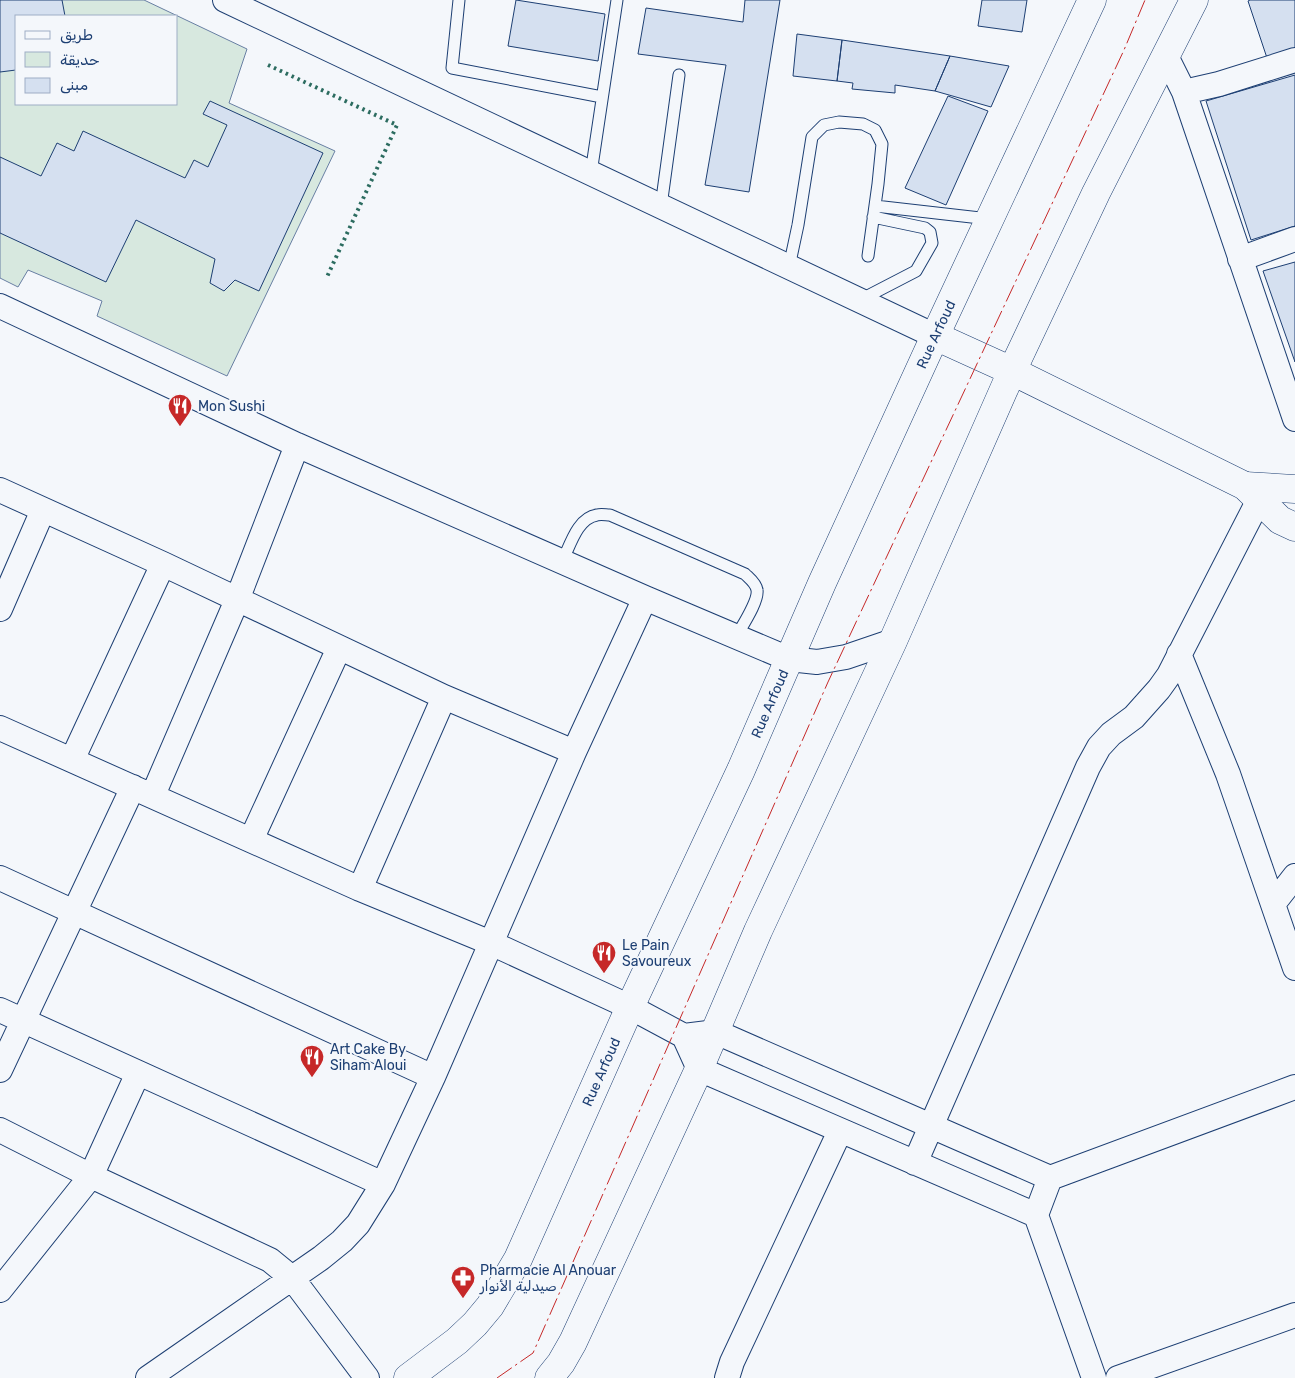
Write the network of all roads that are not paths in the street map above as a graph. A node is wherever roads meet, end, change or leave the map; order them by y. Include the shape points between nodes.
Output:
1 (225, 0) edge
2 (459, 0) edge
3 (617, 0) edge
4 (1194, 0) edge
5 (1088, 1) edge
6 (1166, 56) junction
7 (1295, 60) edge
8 (679, 75) dead end
9 (1184, 92) junction
10 (602, 97) junction
11 (591, 173) junction
12 (661, 206) junction
13 (874, 212) junction
14 (989, 219) junction
15 (1295, 239) edge
16 (868, 256) dead end
17 (1240, 259) junction
18 (788, 267) junction
19 (859, 301) junction
20 (0, 306) edge
21 (934, 336) junction
22 (1012, 371) junction
23 (1295, 420) edge
24 (297, 445) junction
25 (1295, 489) edge
26 (0, 490) edge
27 (1257, 491) junction
28 (43, 510) junction
29 (1295, 528) edge
30 (562, 562) junction
31 (163, 564) junction
32 (645, 598) junction
33 (237, 600) junction
34 (0, 609) edge
35 (736, 637) junction
36 (893, 641) junction
37 (339, 648) junction
38 (1179, 654) junction
39 (788, 660) junction
40 (444, 697) junction
41 (0, 728) edge
42 (574, 752) junction
43 (72, 760) junction
44 (143, 791) junction
45 (251, 840) junction
46 (1295, 876) edge
47 (0, 878) edge
48 (360, 889) junction
49 (1273, 904) junction
50 (74, 913) junction
51 (491, 943) junction
52 (1295, 968) edge
53 (630, 1007) junction
54 (0, 1010) edge
55 (24, 1021) junction
56 (716, 1032) junction
57 (684, 1036) junction
58 (699, 1069) junction
59 (0, 1070) edge
60 (138, 1073) junction
61 (433, 1077) junction
62 (1295, 1087) edge
63 (930, 1126) junction
64 (0, 1130) edge
65 (840, 1131) junction
66 (914, 1163) junction
67 (91, 1176) junction
68 (1050, 1178) junction
69 (383, 1184) junction
70 (1036, 1215) junction
71 (292, 1278) junction
72 (0, 1290) edge
73 (1295, 1315) edge
74 (148, 1378) edge
75 (366, 1378) edge
76 (408, 1378) edge
77 (548, 1378) edge
78 (727, 1378) edge
79 (1094, 1378) edge
80 (1118, 1378) edge

1 - 11 street
2 - 10 lane via 452,68
3 - 10 lane
4 - 6 street
5 - 14 street, Rue Arfoud
6 - 9 street
6 - 22 street via 1096,193
7 - 9 street
8 - 12 lane
9 - 17 street
10 - 11 lane
11 - 12 street
12 - 18 street
13 - 14 lane
13 - 16 lane
13 - 18 lane via 882,144 875,130 863,124 839,122 824,125 812,137
13 - 19 lane via 925,228 930,232 932,243 916,271
14 - 21 street, Rue Arfoud
15 - 17 street
17 - 23 street
18 - 19 street
19 - 21 street
20 - 24 street
21 - 22 street
21 - 39 street, Rue Arfoud
22 - 27 street
22 - 36 street
24 - 30 street
24 - 33 street
25 - 27 street
26 - 28 street
27 - 29 street via 1280,520
27 - 38 street
28 - 31 street
28 - 34 street
30 - 32 street
30 - 35 lane via 585,520 597,515 610,515 745,574 757,590 756,599
31 - 33 street
31 - 43 street
32 - 35 street
32 - 42 street
33 - 37 street
33 - 44 street
35 - 39 street
36 - 39 street via 846,657 817,662
36 - 56 street via 758,931
37 - 40 street
37 - 45 street
38 - 49 street via 1228,774
38 - 63 street via 1159,690 1134,717 1111,734 1088,766
39 - 53 street, Rue Arfoud via 741,770
40 - 42 street
40 - 48 street
41 - 43 street
42 - 51 street
43 - 44 street
44 - 45 street
44 - 50 street
45 - 48 street
46 - 49 street
47 - 50 street
48 - 51 street
49 - 52 street
50 - 55 street
50 - 61 street
51 - 53 street
51 - 61 street
53 - 57 street
53 - 76 street, Rue Arfoud via 505,1283 476,1324
54 - 55 street
55 - 59 street
55 - 60 street
56 - 57 street
56 - 58 street
56 - 63 street
57 - 58 street
58 - 65 street
58 - 77 street via 573,1342
60 - 67 street
60 - 69 street
61 - 69 street
62 - 68 street
63 - 66 street
63 - 68 street
64 - 67 street
65 - 66 street
65 - 78 street
66 - 70 street
67 - 71 street via 270,1260
67 - 72 street
68 - 70 street
69 - 71 street via 358,1224 342,1241
70 - 79 street
71 - 74 street
71 - 75 street
73 - 80 street

